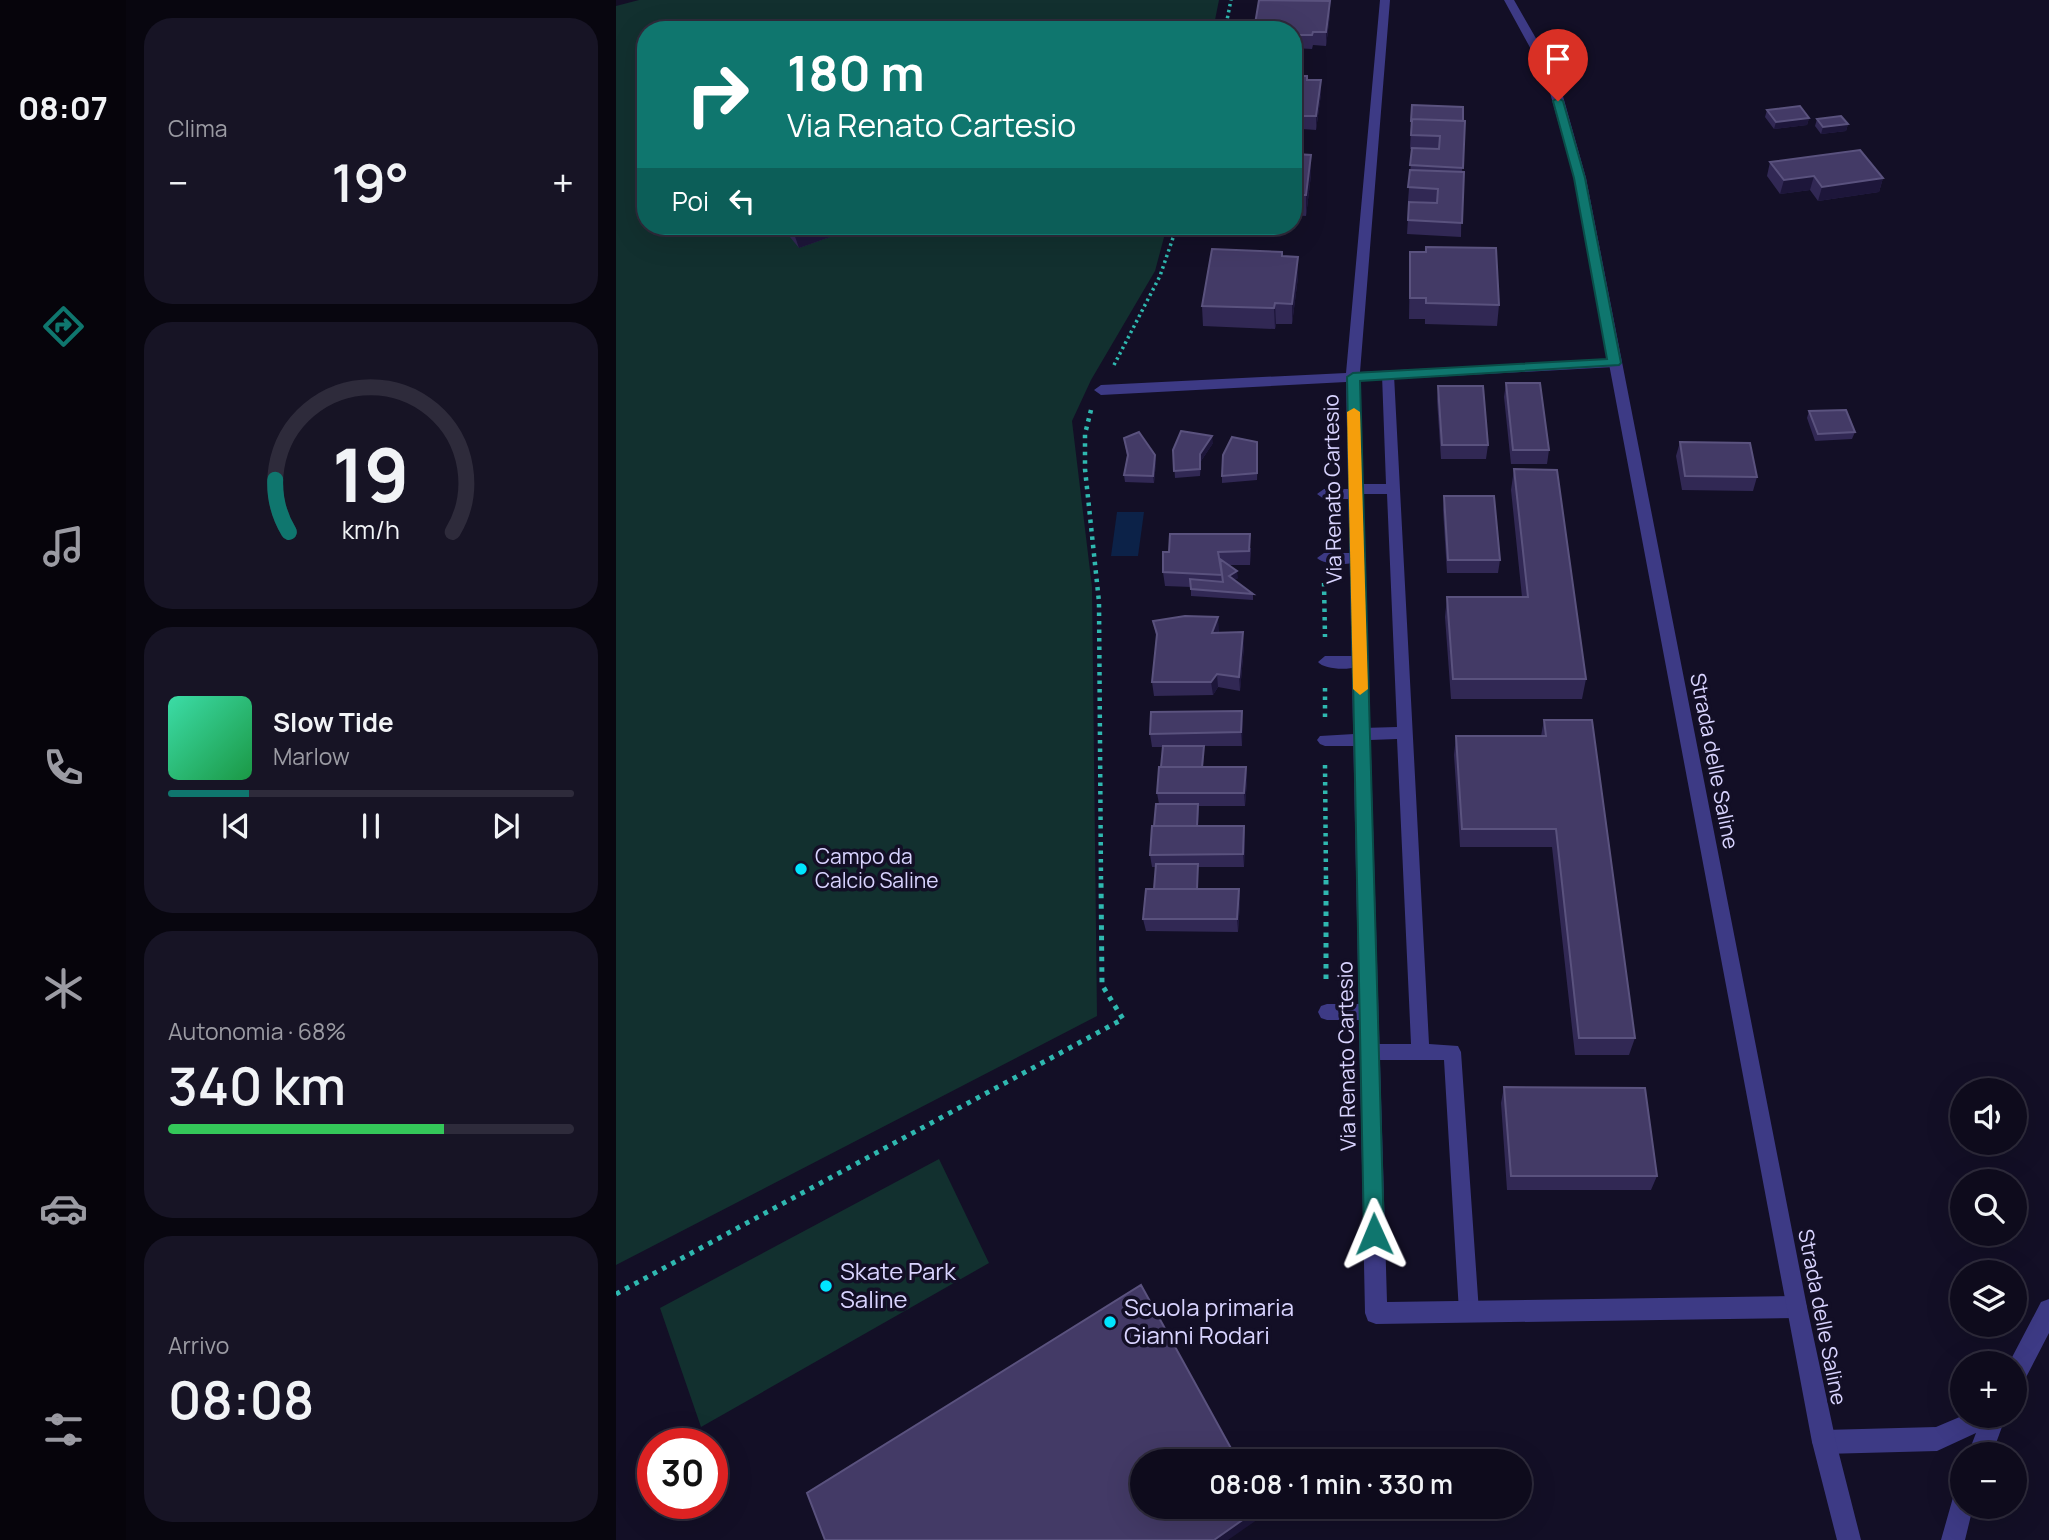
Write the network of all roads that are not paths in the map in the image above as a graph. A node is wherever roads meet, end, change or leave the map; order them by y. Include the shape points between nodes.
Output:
1 (1385, 0) edge
2 (1509, 0) edge
3 (1614, 363) junction
4 (1388, 375) junction
5 (1353, 377) junction
6 (1101, 390) road end
7 (1393, 489) junction
8 (1356, 491) junction
9 (1324, 494) dead end
10 (1324, 558) road end
11 (1357, 558) junction
12 (1325, 662) road end
13 (1360, 662) junction
14 (1405, 733) junction
15 (1362, 737) junction
16 (1325, 740) road end
17 (1326, 1012) road end
18 (1368, 1012) junction
19 (1370, 1052) junction
20 (1420, 1052) junction
21 (1796, 1307) junction
22 (2049, 1310) edge
23 (1469, 1312) junction
24 (2027, 1352) edge
25 (1960, 1428) edge
26 (1824, 1442) junction
27 (1958, 1519) edge
28 (1849, 1540) edge
29 (1953, 1540) edge

1 - 5 street, Via Renato Cartesio
2 - 3 street, Strada delle Saline via 1551,75 1580,178
3 - 4 street, Via Renato Cartesio
3 - 21 street, Strada delle Saline
4 - 5 street, Via Renato Cartesio
4 - 7 lane
5 - 6 street, Via Renato Cartesio
5 - 8 street, Via Renato Cartesio
7 - 8 lane
7 - 14 lane
8 - 9 lane
8 - 11 street, Via Renato Cartesio
10 - 11 lane
11 - 13 street, Via Renato Cartesio
12 - 13 lane
13 - 15 street, Via Renato Cartesio
14 - 15 lane
14 - 20 lane
15 - 16 lane
15 - 18 street, Via Renato Cartesio
17 - 18 lane
18 - 19 street, Via Renato Cartesio
19 - 20 lane
19 - 23 street, Via Renato Cartesio via 1376,1313
20 - 23 lane via 1452,1052
21 - 23 street, Via Renato Cartesio
21 - 26 street, Strada delle Saline
22 - 24 street
25 - 26 street via 1937,1438
26 - 28 street, Strada delle Saline
27 - 29 street

